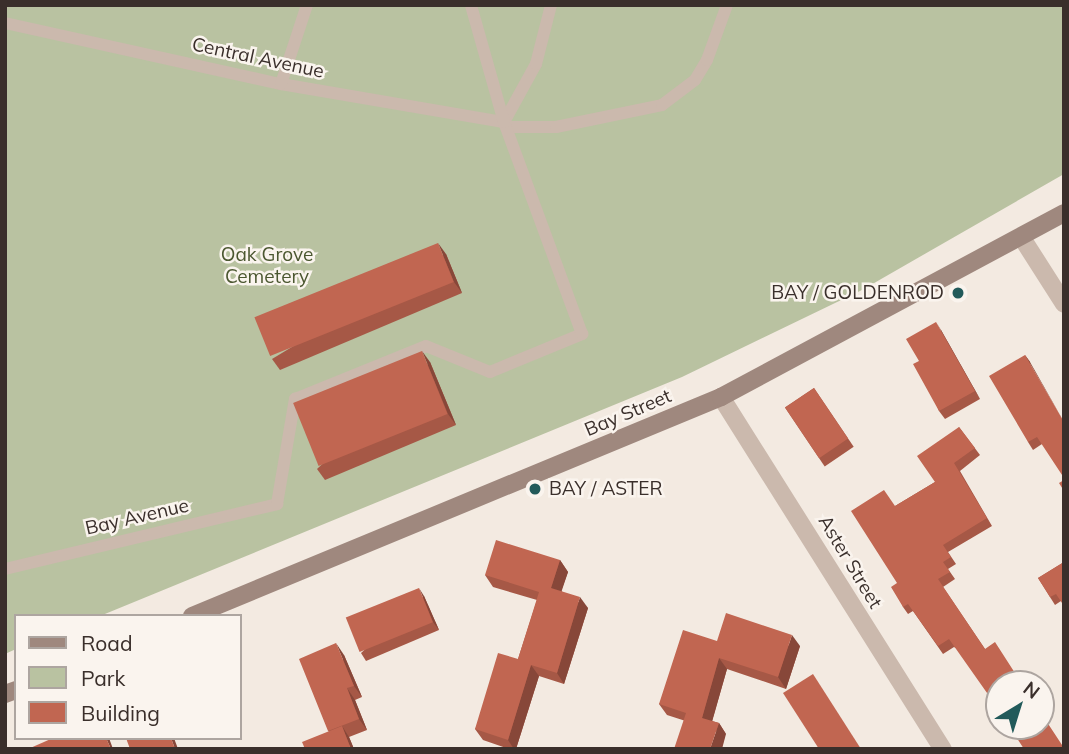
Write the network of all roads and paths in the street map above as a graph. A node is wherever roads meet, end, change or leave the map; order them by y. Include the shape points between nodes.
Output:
1 (307, 5) edge
2 (471, 5) edge
3 (551, 5) edge
4 (727, 5) edge
5 (5, 23) edge
6 (281, 84) junction
7 (505, 125) junction
8 (1064, 213) edge
9 (1022, 238) junction
10 (1064, 304) edge
11 (721, 397) junction
12 (5, 569) edge
13 (197, 614) edge
14 (943, 749) edge

1 - 6 lane
2 - 7 lane
3 - 7 lane via 536,64
4 - 7 lane, Central Avenue via 707,61 695,80 662,105 556,127
5 - 6 lane, Central Avenue
6 - 7 lane, Central Avenue
7 - 12 lane, Bay Avenue via 582,334 490,372 426,346 295,399 278,504
8 - 9 main road, Bay Street
9 - 10 street
9 - 11 main road, Bay Street
11 - 13 main road, Bay Street
11 - 14 street, Aster Street

